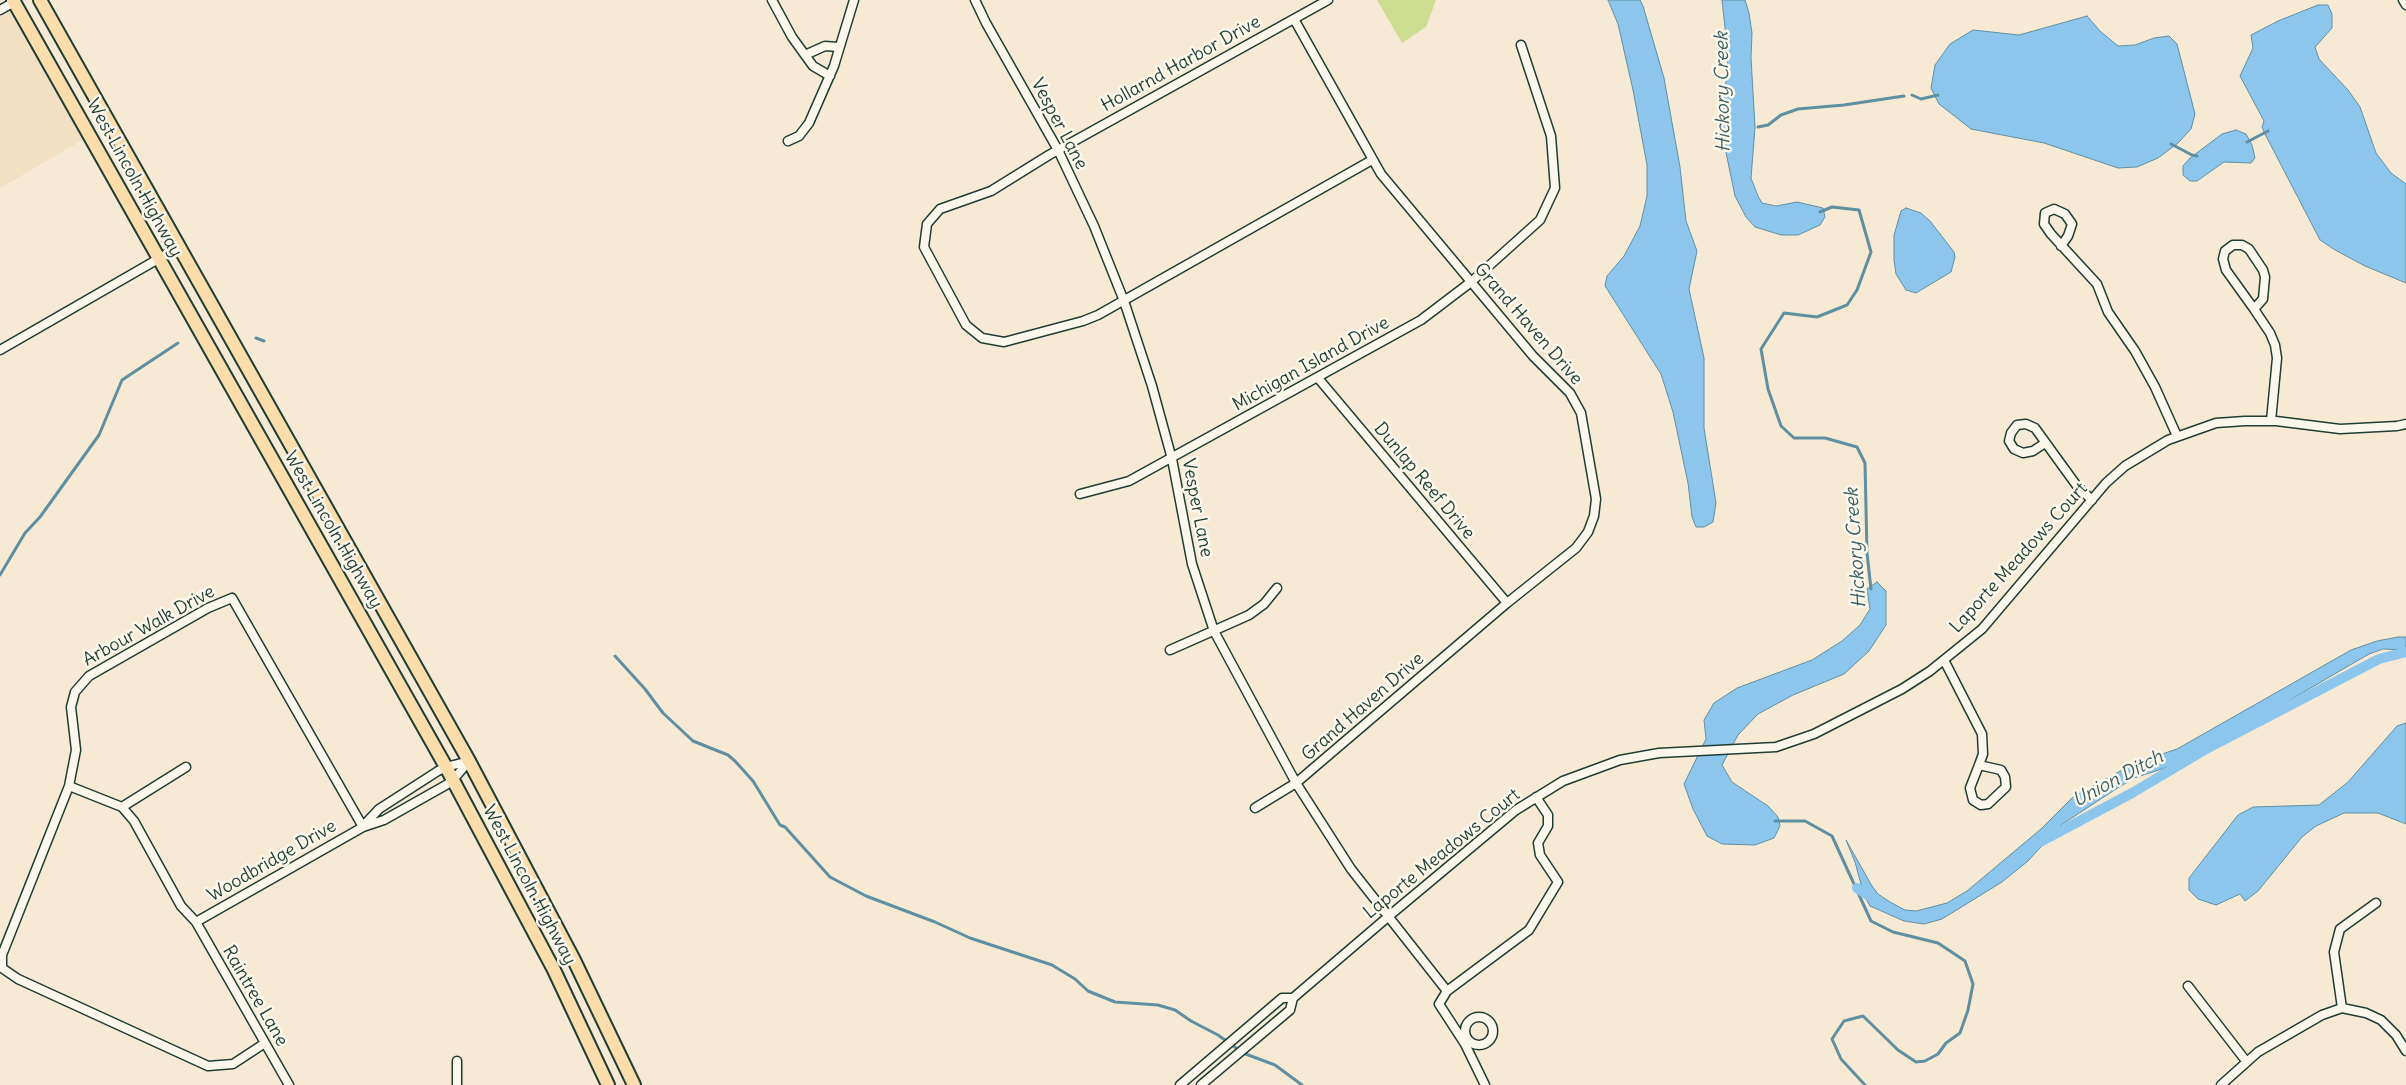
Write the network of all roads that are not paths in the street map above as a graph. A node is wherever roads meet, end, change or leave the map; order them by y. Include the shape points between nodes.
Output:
1 (40, 0) edge
2 (772, 0) edge
3 (854, 0) edge
4 (975, 0) edge
5 (1328, 0) edge
6 (2403, 0) edge
7 (15, 1) edge
8 (2406, 5) edge
9 (0, 10) edge
10 (1294, 18) junction
11 (1521, 45) dead end
12 (838, 47) junction
13 (805, 56) junction
14 (830, 76) junction
15 (788, 142) dead end
16 (1058, 150) junction
17 (1372, 160) junction
18 (2061, 246) junction
19 (179, 247) junction
20 (159, 258) junction
21 (1471, 282) junction
22 (1124, 301) junction
23 (2254, 310) junction
24 (0, 350) edge
25 (1318, 378) junction
26 (2271, 421) junction
27 (2406, 424) edge
28 (2177, 436) junction
29 (2045, 443) junction
30 (1172, 458) junction
31 (1080, 494) dead end
32 (2092, 500) junction
33 (1277, 588) dead end
34 (1507, 604) junction
35 (1214, 631) junction
36 (1170, 650) dead end
37 (1944, 660) junction
38 (469, 761) junction
39 (1979, 765) junction
40 (186, 767) dead end
41 (446, 767) junction
42 (453, 780) junction
43 (1296, 783) junction
44 (69, 786) junction
45 (1536, 797) junction
46 (122, 806) junction
47 (1255, 808) dead end
48 (363, 827) junction
49 (2376, 903) dead end
50 (1390, 916) junction
51 (196, 922) junction
52 (2188, 986) dead end
53 (1447, 991) junction
54 (1292, 998) junction
55 (2342, 1008) junction
56 (265, 1043) junction
57 (2406, 1051) edge
58 (457, 1061) dead end
59 (2246, 1061) junction
60 (289, 1085) edge
61 (457, 1085) edge
62 (608, 1085) edge
63 (634, 1085) edge
64 (1180, 1085) edge
65 (1201, 1085) edge
66 (1484, 1085) edge
67 (2221, 1085) edge

1 - 19 main road, West Lincoln Highway
2 - 13 street
3 - 12 street
4 - 16 street, Vesper Lane
5 - 10 street, Hollarnd Harbor Drive
6 - 8 street
7 - 9 street
7 - 20 main road, West Lincoln Highway
10 - 16 street, Hollarnd Harbor Drive
10 - 17 street, Grand Haven Drive
11 - 21 street, Michigan Island Drive via 1551,136 1555,188 1540,220
12 - 13 street via 819,48
12 - 14 street
13 - 14 street via 813,66
14 - 15 street via 805,130
16 - 22 street, Vesper Lane via 1094,226
16 - 22 street, Hollarnd Harbor Drive via 991,190 940,209 930,218 925,230 927,256 966,325 989,340 1012,340 1083,322
17 - 21 street, Grand Haven Drive via 1394,192
17 - 22 street
18 - 18 street via 2044,224 2045,213 2054,209 2065,214 2072,224
18 - 28 street via 2096,284 2108,312 2155,387
19 - 20 street
19 - 38 main road, West Lincoln Highway
20 - 24 street
20 - 41 main road, West Lincoln Highway
21 - 25 street, Michigan Island Drive via 1421,320
21 - 34 street, Grand Haven Drive via 1533,356 1570,393 1581,413 1596,498 1588,532 1576,548
22 - 30 street, Vesper Lane
23 - 23 street via 2226,270 2225,251 2233,245 2249,249 2263,270 2262,299
23 - 26 street via 2275,345 2277,358
25 - 30 street, Michigan Island Drive
25 - 34 street, Dunlap Reef Drive
26 - 27 street, Laporte Meadows Court via 2340,429
26 - 28 street, Laporte Meadows Court via 2216,423
28 - 32 street, Laporte Meadows Court via 2125,466
29 - 29 street via 2035,428 2026,424 2017,426 2009,441 2014,449 2023,453
29 - 32 street via 2077,486
30 - 31 street, Michigan Island Drive via 1129,480
30 - 35 street, Vesper Lane via 1192,564
32 - 37 street, Laporte Meadows Court via 1982,629
33 - 35 street via 1249,615
34 - 43 street, Grand Haven Drive
35 - 36 street
35 - 43 street, Vesper Lane
37 - 39 street via 1982,734 1983,754
37 - 45 street, Laporte Meadows Court via 1902,689 1814,734 1776,747 1676,752 1620,760 1563,781
38 - 41 street, Woodbridge Drive
38 - 42 street, Woodbridge Drive
38 - 63 main road, West Lincoln Highway via 574,960
39 - 39 street via 1970,788 1973,800 1988,804 2006,787 2005,777 2001,770
40 - 46 street
41 - 42 main road, West Lincoln Highway
41 - 48 street, Woodbridge Drive via 379,809
42 - 48 street, Woodbridge Drive via 384,820
42 - 62 main road, West Lincoln Highway via 554,970
43 - 47 street, Grand Haven Drive
43 - 50 street, Vesper Lane via 1351,870
44 - 46 street
44 - 48 street, Arbour Walk Drive via 76,750 71,707 79,685 97,671 208,608 232,598
44 - 56 street, Arbour Walk Drive via 2,955 2,968 18,979 208,1066 233,1064
45 - 50 street, Laporte Meadows Court via 1516,810
45 - 53 street via 1548,815 1548,826 1538,843 1540,855 1558,882 1528,930
46 - 51 street, Raintree Lane via 134,821 182,906
48 - 51 street, Woodbridge Drive
49 - 55 street via 2340,930 2334,952
50 - 53 street, Vesper Lane
50 - 54 street, Laporte Meadows Court
51 - 56 street, Raintree Lane
52 - 59 street
53 - 66 street via 1439,1004 1467,1042
54 - 64 street, Laporte Meadows Court via 1282,998
54 - 65 street, Laporte Meadows Court via 1290,1010
55 - 57 street via 2381,1020
55 - 59 street via 2311,1021
56 - 60 street, Raintree Lane
58 - 61 street
59 - 67 street

